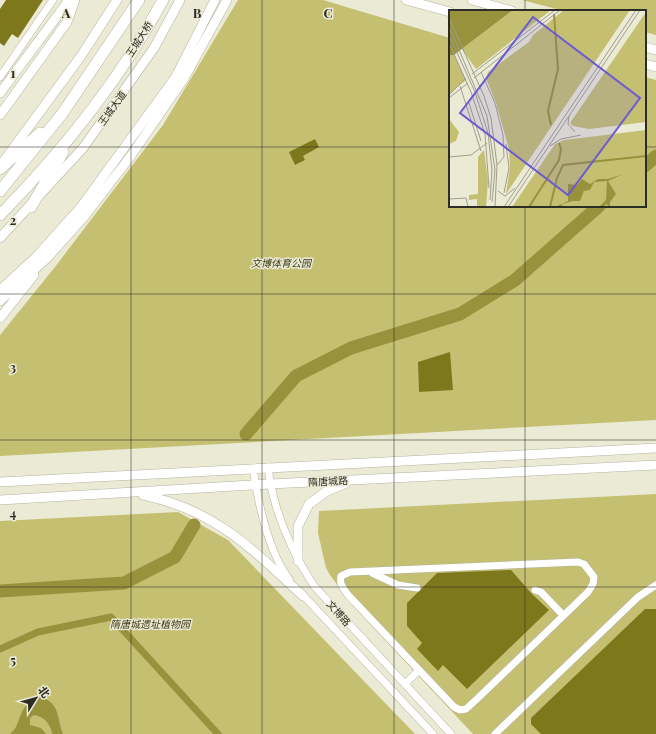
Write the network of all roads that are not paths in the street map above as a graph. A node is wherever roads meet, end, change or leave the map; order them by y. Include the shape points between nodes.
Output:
1 (53, 0) edge
2 (69, 0) edge
3 (75, 0) edge
4 (117, 0) edge
5 (140, 0) edge
6 (163, 0) edge
7 (180, 0) edge
8 (215, 0) edge
9 (227, 0) edge
10 (406, 0) edge
11 (472, 0) edge
12 (508, 10) edge
13 (449, 12) edge
14 (646, 47) edge
15 (656, 50) edge
16 (646, 64) edge
17 (656, 67) edge
18 (0, 77) edge
19 (114, 78) joint
20 (0, 92) edge
21 (62, 114) junction
22 (0, 115) edge
23 (79, 127) junction
24 (0, 167) edge
25 (0, 191) edge
26 (31, 207) junction
27 (0, 215) edge
28 (0, 238) edge
29 (47, 258) junction
30 (0, 290) edge
31 (0, 301) edge
32 (0, 318) edge
33 (656, 448) edge
34 (656, 465) edge
35 (268, 467) junction
36 (253, 468) junction
37 (353, 480) junction
38 (0, 482) edge
39 (270, 484) junction
40 (256, 485) junction
41 (132, 493) junction
42 (0, 500) edge
43 (298, 561) junction
44 (368, 571) junction
45 (656, 585) edge
46 (417, 588) dead end
47 (534, 590) dead end
48 (303, 596) junction
49 (563, 615) junction
50 (420, 670) junction
51 (405, 684) junction
52 (433, 734) edge
53 (451, 734) edge
54 (495, 734) edge

1 - 18 street
2 - 20 main road
3 - 22 main road via 67,22
4 - 24 main road via 81,56
5 - 21 highway, 王城大桥
6 - 19 highway, 王城大桥
7 - 26 main road, 王城大道 via 154,48 127,88 83,148
8 - 30 main road via 175,78 81,207 36,257
9 - 29 main road via 183,80 158,117 83,218
10 - 13 main road
11 - 12 main road
14 - 15 main road
16 - 17 main road
19 - 23 highway, 王城大道
21 - 24 highway
21 - 25 highway
23 - 26 highway
23 - 27 highway, 王城大道
26 - 28 main road, 王城大道
29 - 31 main road
29 - 32 main road
33 - 35 main road, 隋唐城路
34 - 37 main road, 隋唐城路
35 - 36 main road, 隋唐城路
35 - 39 street, 文博路
36 - 38 main road, 隋唐城路
36 - 40 street, 文博路
37 - 39 main road, 隋唐城路
37 - 43 main road via 327,491 309,504 298,526
39 - 40 main road, 隋唐城路
39 - 43 street, 文博路 via 284,531
40 - 41 main road, 隋唐城路
40 - 48 street, 文博路 via 272,546 283,571
41 - 42 main road, 隋唐城路
41 - 48 main road via 164,500 216,522 243,542
43 - 51 street, 文博路 via 314,586
44 - 46 street via 398,585
44 - 49 street via 578,562 584,564 594,577 593,584
44 - 50 street via 344,574 340,580 341,586
45 - 54 street via 638,597
47 - 49 street via 540,592
48 - 52 street, 文博路
49 - 50 street via 466,708 460,710 454,707
50 - 51 street
51 - 53 street, 文博路

